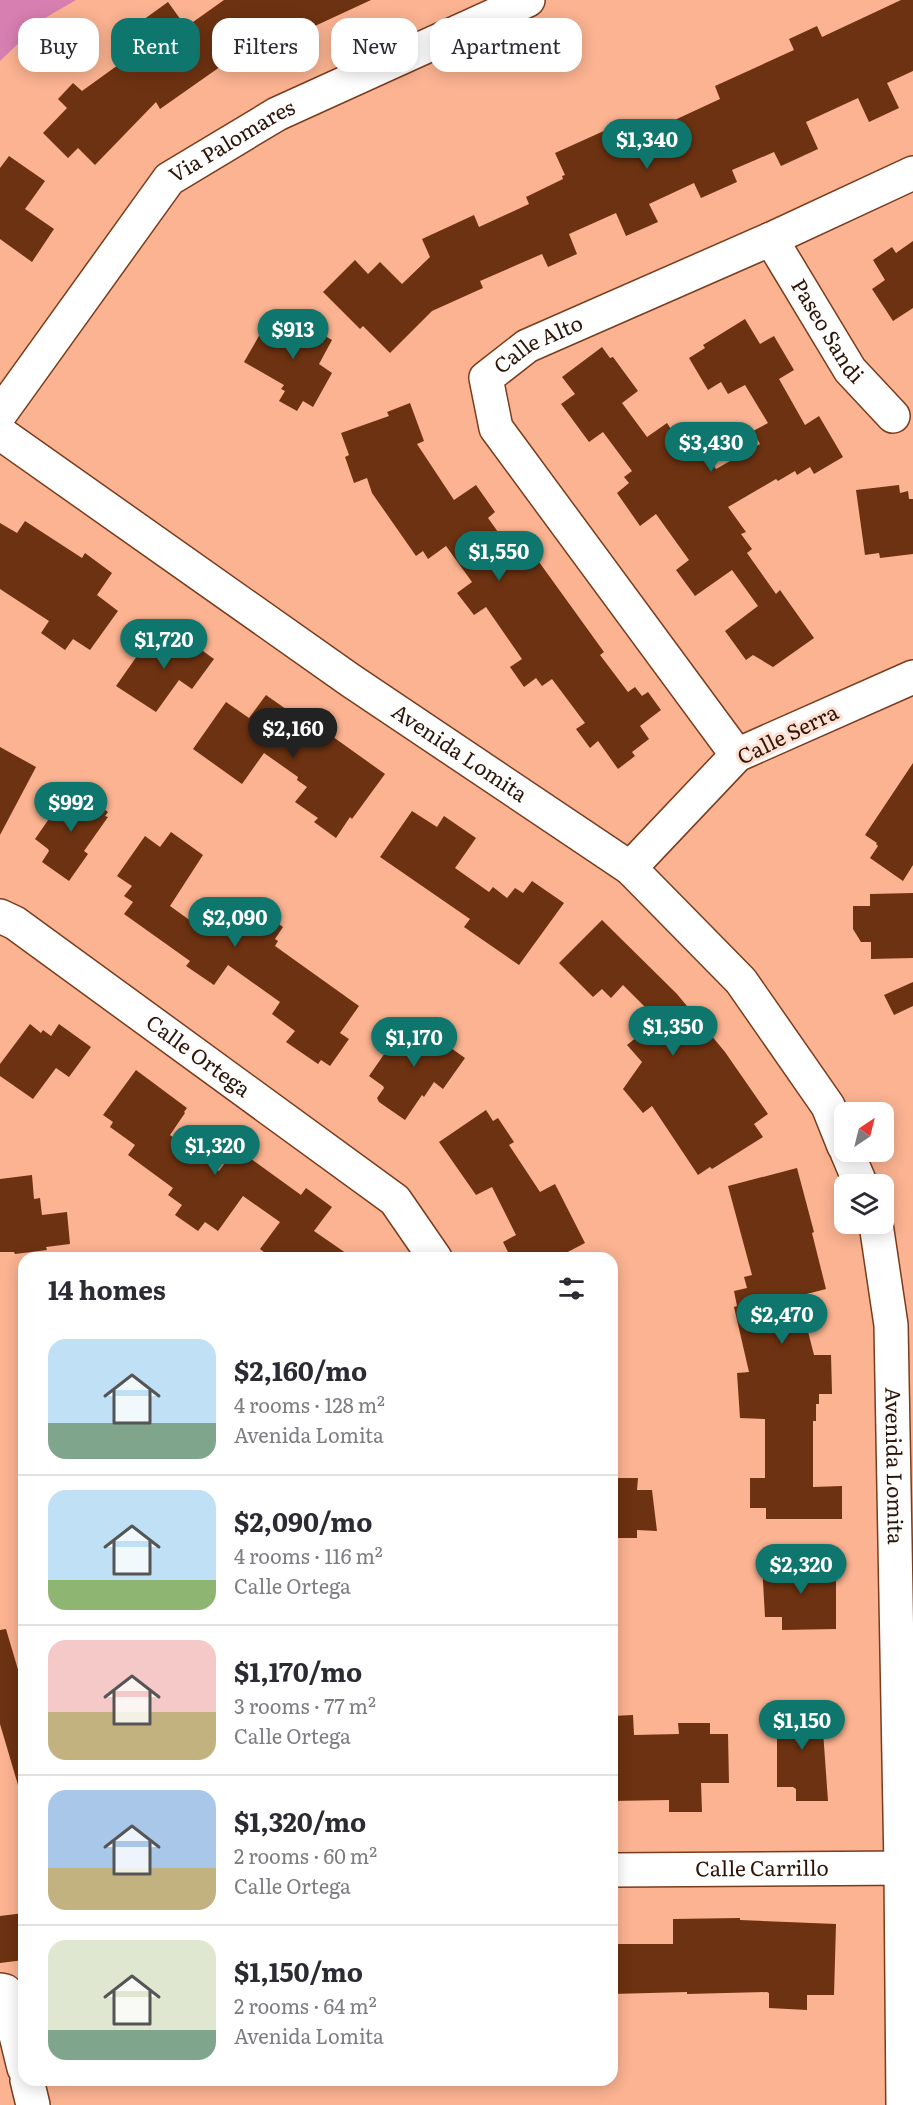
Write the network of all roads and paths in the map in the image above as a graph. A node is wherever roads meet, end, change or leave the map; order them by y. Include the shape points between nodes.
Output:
1 (528, 0) edge
2 (913, 173) edge
3 (771, 239) junction
4 (0, 414) edge
5 (893, 416) dead end
6 (0, 433) edge
7 (913, 677) edge
8 (737, 755) junction
9 (630, 868) junction
10 (0, 916) edge
11 (834, 1121) edge
12 (877, 1234) edge
13 (431, 1252) edge
14 (907, 1868) edge
15 (618, 1870) edge
16 (0, 1990) edge
17 (18, 2045) edge
18 (28, 2086) edge
19 (33, 2105) edge
20 (903, 2105) edge

1 - 4 street, Via Palomares via 277,114 169,179
2 - 3 street, Calle Alto
3 - 5 street, Paseo Sandi via 850,370
3 - 8 street, Calle Alto via 527,346 486,378 496,428
6 - 9 street, Avenida Lomita via 350,680
7 - 8 street, Calle Serra
8 - 9 street, Calle Serra
9 - 11 street, Avenida Lomita via 741,981 828,1106
10 - 13 street, Calle Ortega via 25,930 395,1200
12 - 14 street, Avenida Lomita via 891,1325
14 - 15 street, Calle Carrillo
14 - 20 street, Avenida Lomita
16 - 17 street via 4,1991
18 - 19 street

